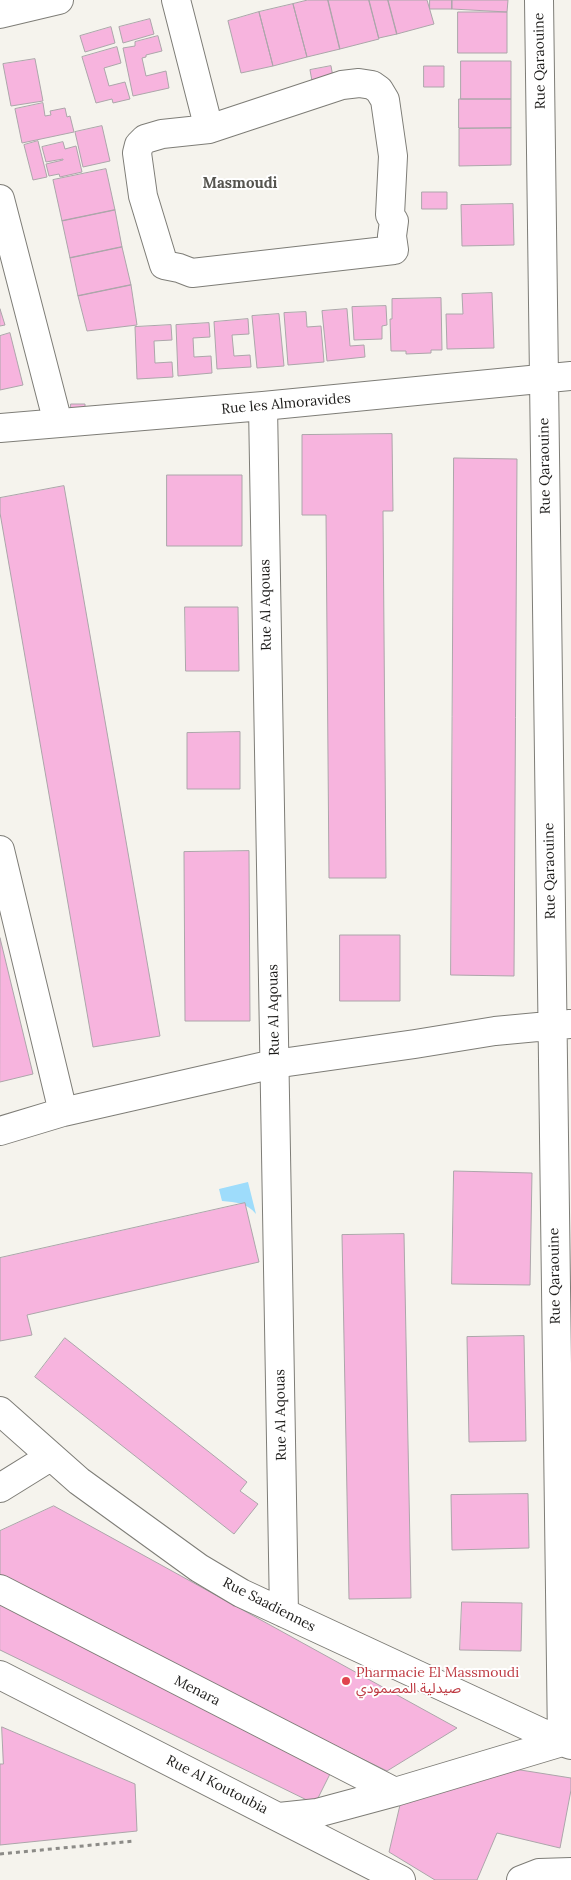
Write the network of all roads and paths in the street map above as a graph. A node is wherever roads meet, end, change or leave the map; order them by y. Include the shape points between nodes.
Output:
1 (59, 0) edge
2 (176, 0) edge
3 (539, 0) edge
4 (0, 14) edge
5 (209, 129) junction
6 (0, 199) edge
7 (571, 376) edge
8 (544, 379) junction
9 (263, 406) junction
10 (58, 423) junction
11 (0, 428) edge
12 (0, 850) edge
13 (562, 1025) edge
14 (274, 1064) junction
15 (63, 1112) junction
16 (0, 1131) edge
17 (0, 1411) edge
18 (50, 1456) junction
19 (0, 1488) edge
20 (0, 1589) edge
21 (284, 1613) junction
22 (0, 1675) edge
23 (566, 1743) edge
24 (395, 1792) junction
25 (279, 1817) junction
26 (134, 1841) dead end
27 (0, 1854) edge
28 (571, 1872) edge
29 (401, 1880) edge
30 (521, 1880) edge

1 - 4 street
2 - 5 street
3 - 8 street, Rue Qaraouine
5 - 5 street via 162,134 145,138 139,145 137,153 143,196 164,265 192,274 394,250 394,221 390,214 393,156 385,100 372,85 342,86
6 - 10 street
7 - 8 street, Rue les Almoravides
8 - 9 street, Rue les Almoravides
8 - 13 street, Rue Qaraouine
9 - 10 street, Rue les Almoravides
9 - 14 street, Rue Al Aqouas
10 - 11 street, Rue les Almoravides
12 - 15 street
13 - 14 street via 495,1031
13 - 23 street, Rue Qaraouine
14 - 15 street
14 - 21 street, Rue Al Aqouas
15 - 16 street
17 - 18 street, Rue Saadiennes
18 - 19 street
18 - 21 street, Rue Saadiennes via 79,1481 199,1568
20 - 24 street, Menara
21 - 23 street, Rue Saadiennes
22 - 25 street, Rue Al Koutoubia
23 - 24 street, Rue Al Koutoubia
24 - 25 street, Rue Al Koutoubia via 317,1813
25 - 29 street
26 - 27 path
28 - 30 street via 539,1874

